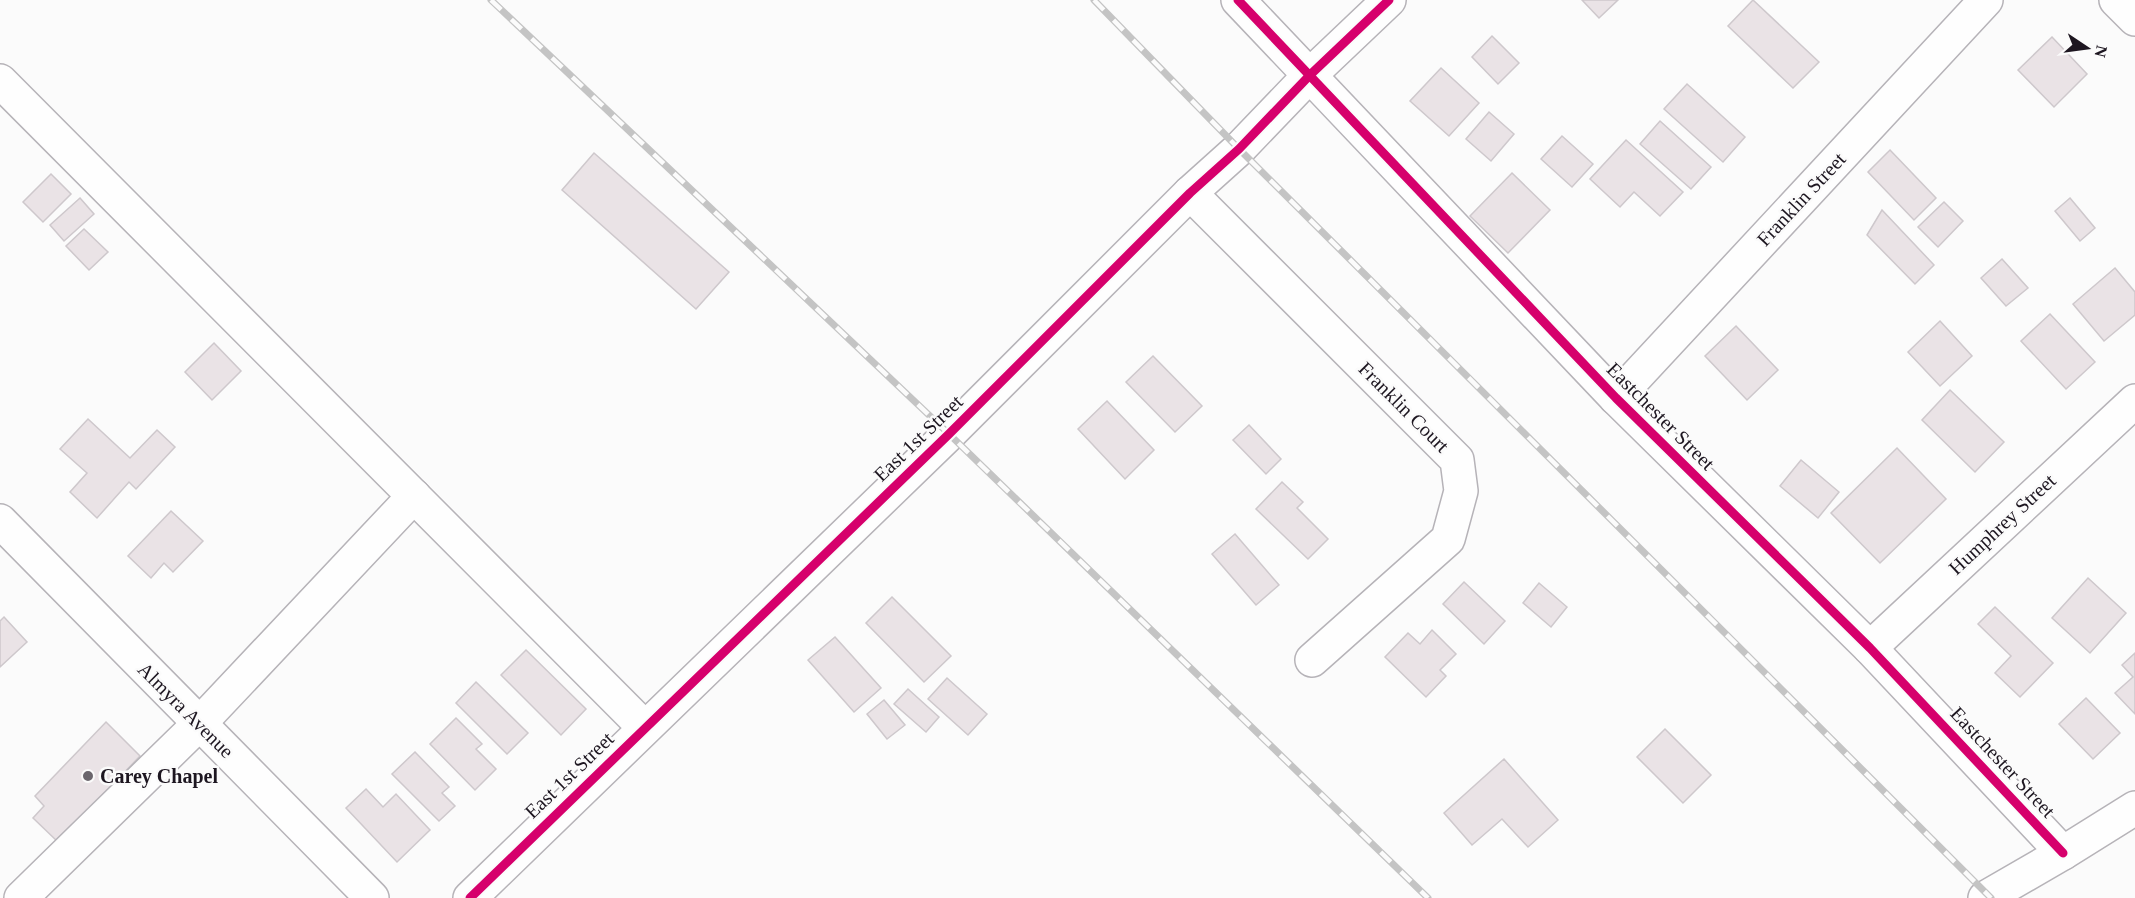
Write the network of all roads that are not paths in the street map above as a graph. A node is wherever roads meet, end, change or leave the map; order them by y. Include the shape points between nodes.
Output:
1 (1238, 0) edge
2 (1389, 0) edge
3 (1986, 0) edge
4 (2116, 0) edge
5 (2135, 19) edge
6 (1310, 75) junction
7 (0, 81) edge
8 (1190, 193) junction
9 (1616, 398) junction
10 (2135, 401) edge
11 (414, 496) junction
12 (0, 521) edge
13 (1870, 648) junction
14 (1312, 660) dead end
15 (200, 723) junction
16 (644, 727) junction
17 (2135, 808) edge
18 (2063, 853) junction
19 (21, 898) edge
20 (372, 898) edge
21 (470, 898) edge
22 (1985, 898) edge

1 - 6 street, Eastchester Street
2 - 6 street, East 1st Street
3 - 9 street, Franklin Street
4 - 5 street
6 - 8 street, East 1st Street
6 - 9 street, Eastchester Street
7 - 11 street
8 - 14 street, Franklin Court via 1457,460 1461,490 1448,539
8 - 16 street, East 1st Street via 940,442
9 - 13 street, Eastchester Street
10 - 13 street, Humphrey Street
11 - 15 street
11 - 16 street
12 - 15 street, Almyra Avenue
13 - 18 street, Eastchester Street
15 - 19 street
15 - 20 street, Almyra Avenue
16 - 21 street, East 1st Street
17 - 18 street
18 - 22 street

